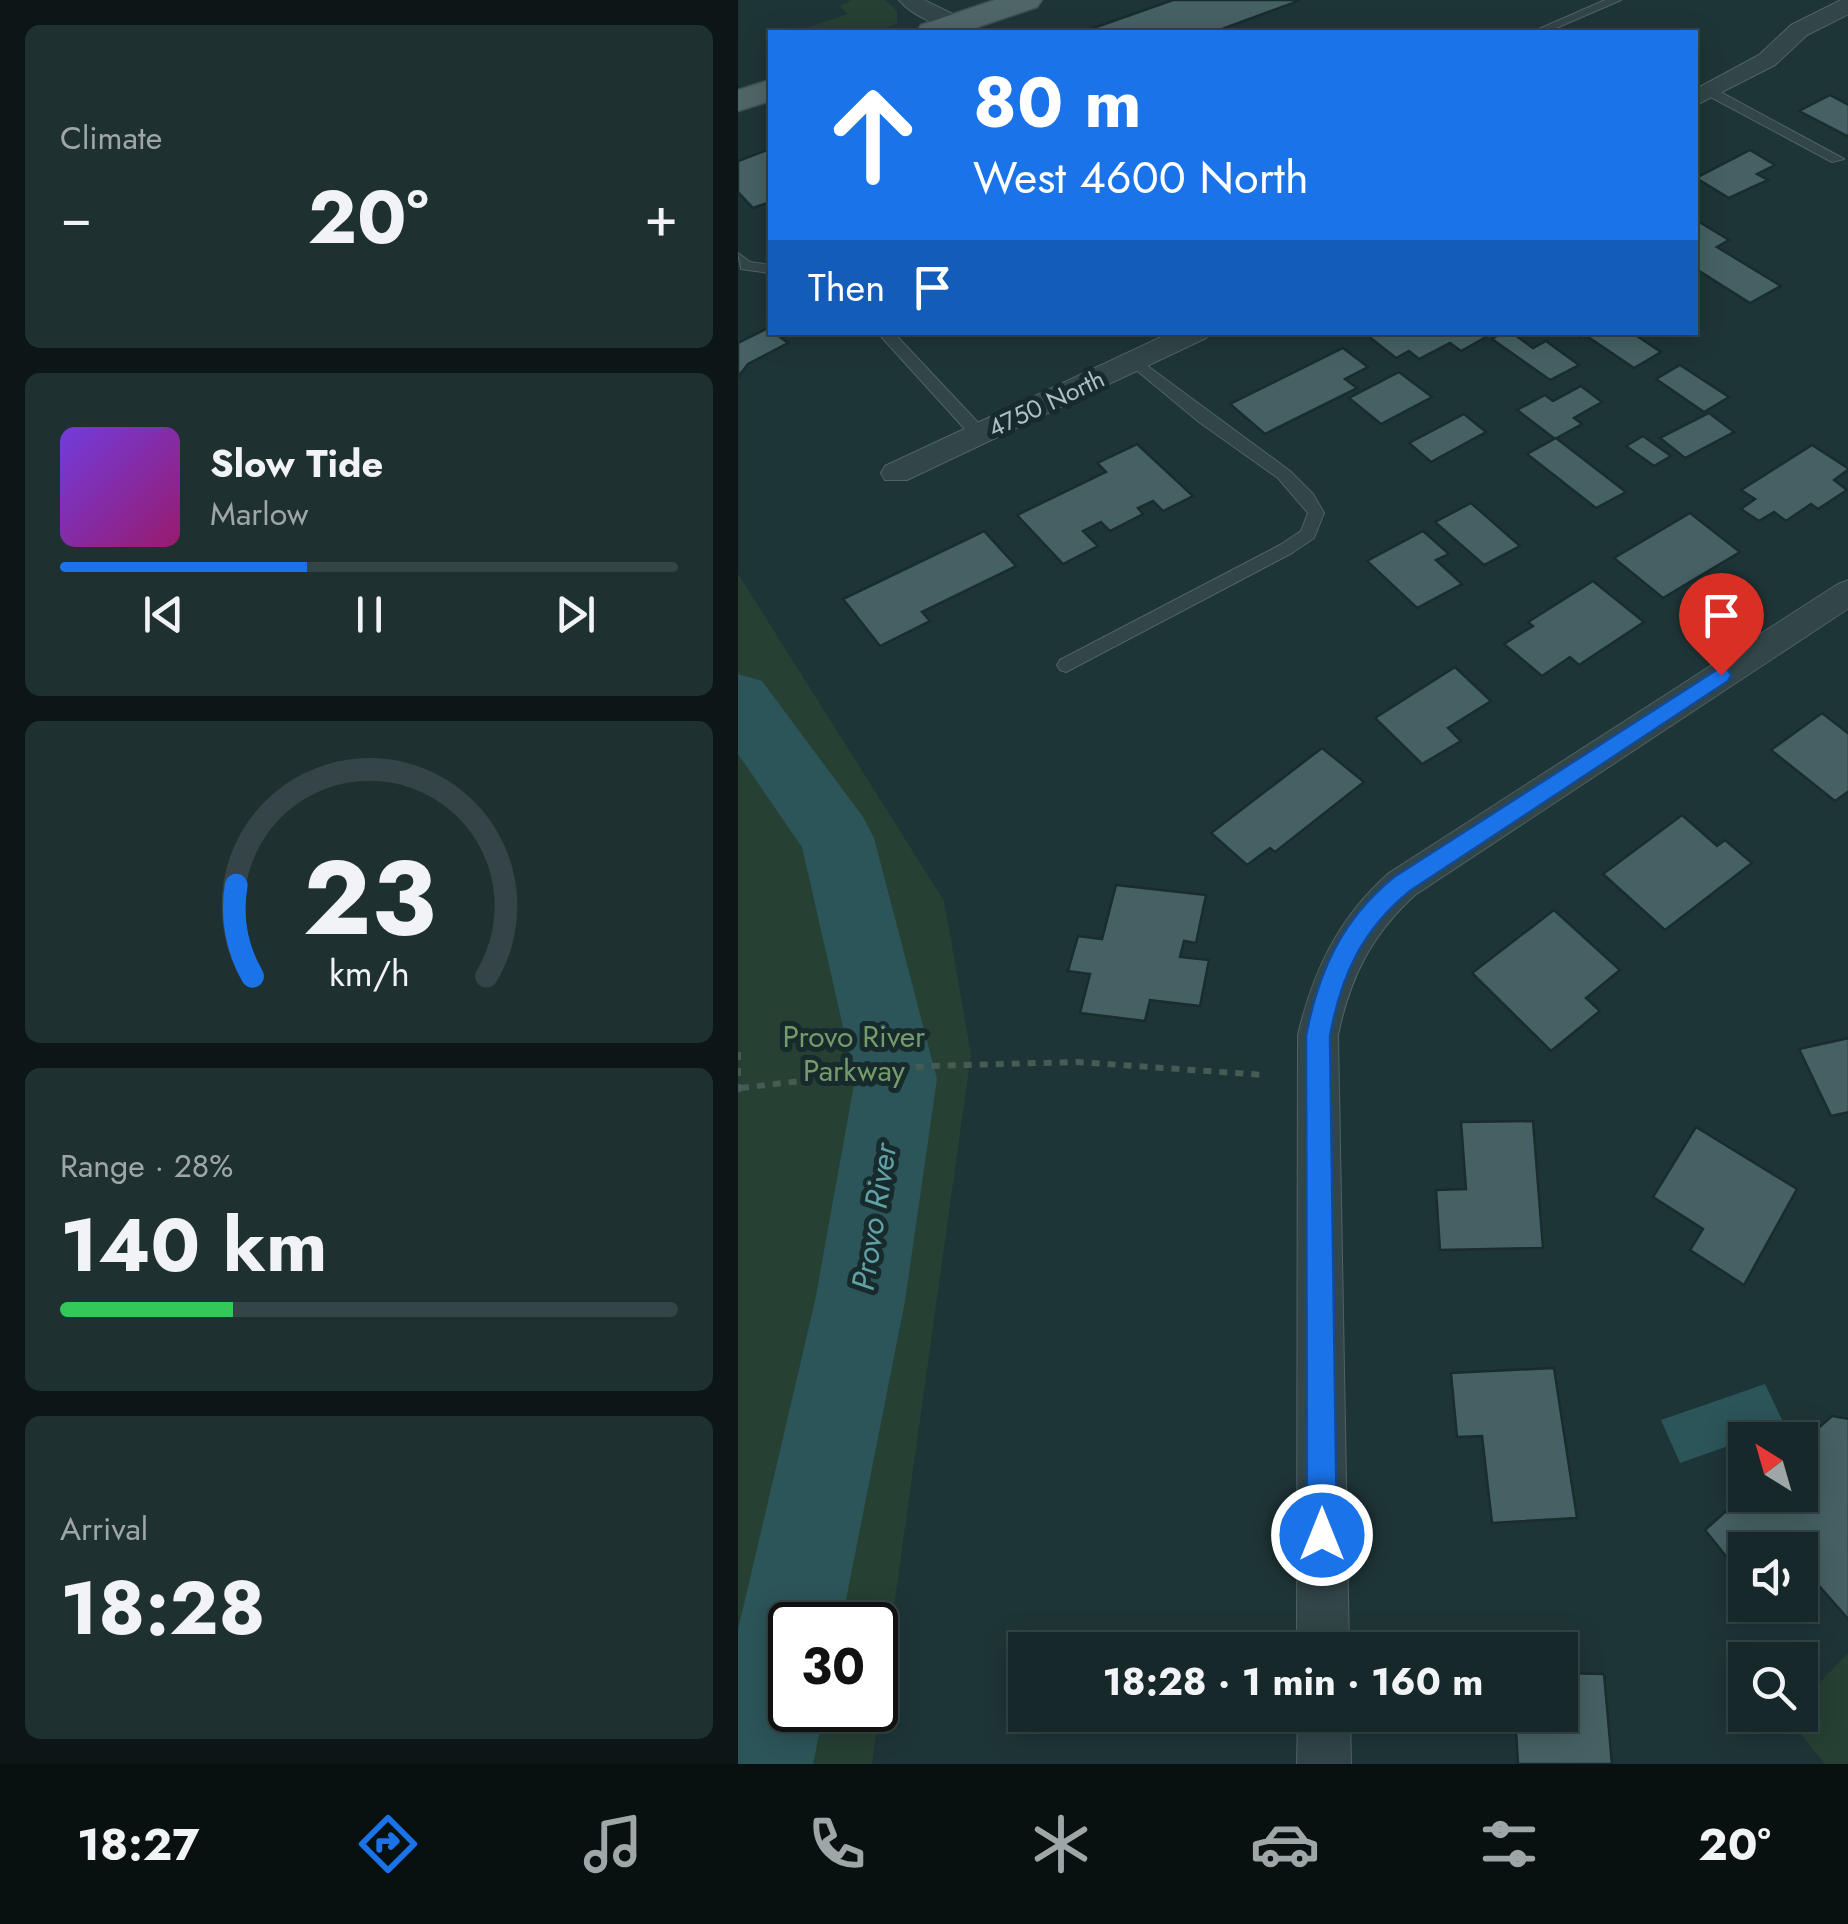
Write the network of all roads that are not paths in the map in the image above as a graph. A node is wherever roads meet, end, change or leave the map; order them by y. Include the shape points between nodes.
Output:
1 (910, 0) edge
2 (1026, 0) edge
3 (1616, 0) edge
4 (1848, 6) edge
5 (955, 22) edge
6 (1543, 30) edge
7 (768, 91) edge
8 (1702, 94) edge
9 (738, 101) edge
10 (1837, 159) dead end
11 (738, 257) edge
12 (768, 269) edge
13 (887, 335) edge
14 (1190, 335) edge
15 (1134, 361) junction
16 (980, 434) junction
17 (896, 473) dead end
18 (1848, 592) edge
19 (1066, 665) dead end
20 (1323, 1632) edge
21 (1324, 1732) edge
22 (1324, 1764) edge

1 - 5 street
2 - 5 main road
3 - 6 lane
4 - 8 street
7 - 9 main road
8 - 10 lane
11 - 12 lane via 746,266
13 - 16 lane
14 - 15 street, 4750 North
15 - 16 street, 4750 North
15 - 19 lane via 1216,428 1282,470 1316,514 1308,534 1286,549
16 - 17 street, 4750 North
18 - 20 street via 1402,884 1344,949 1318,1036
21 - 22 street

